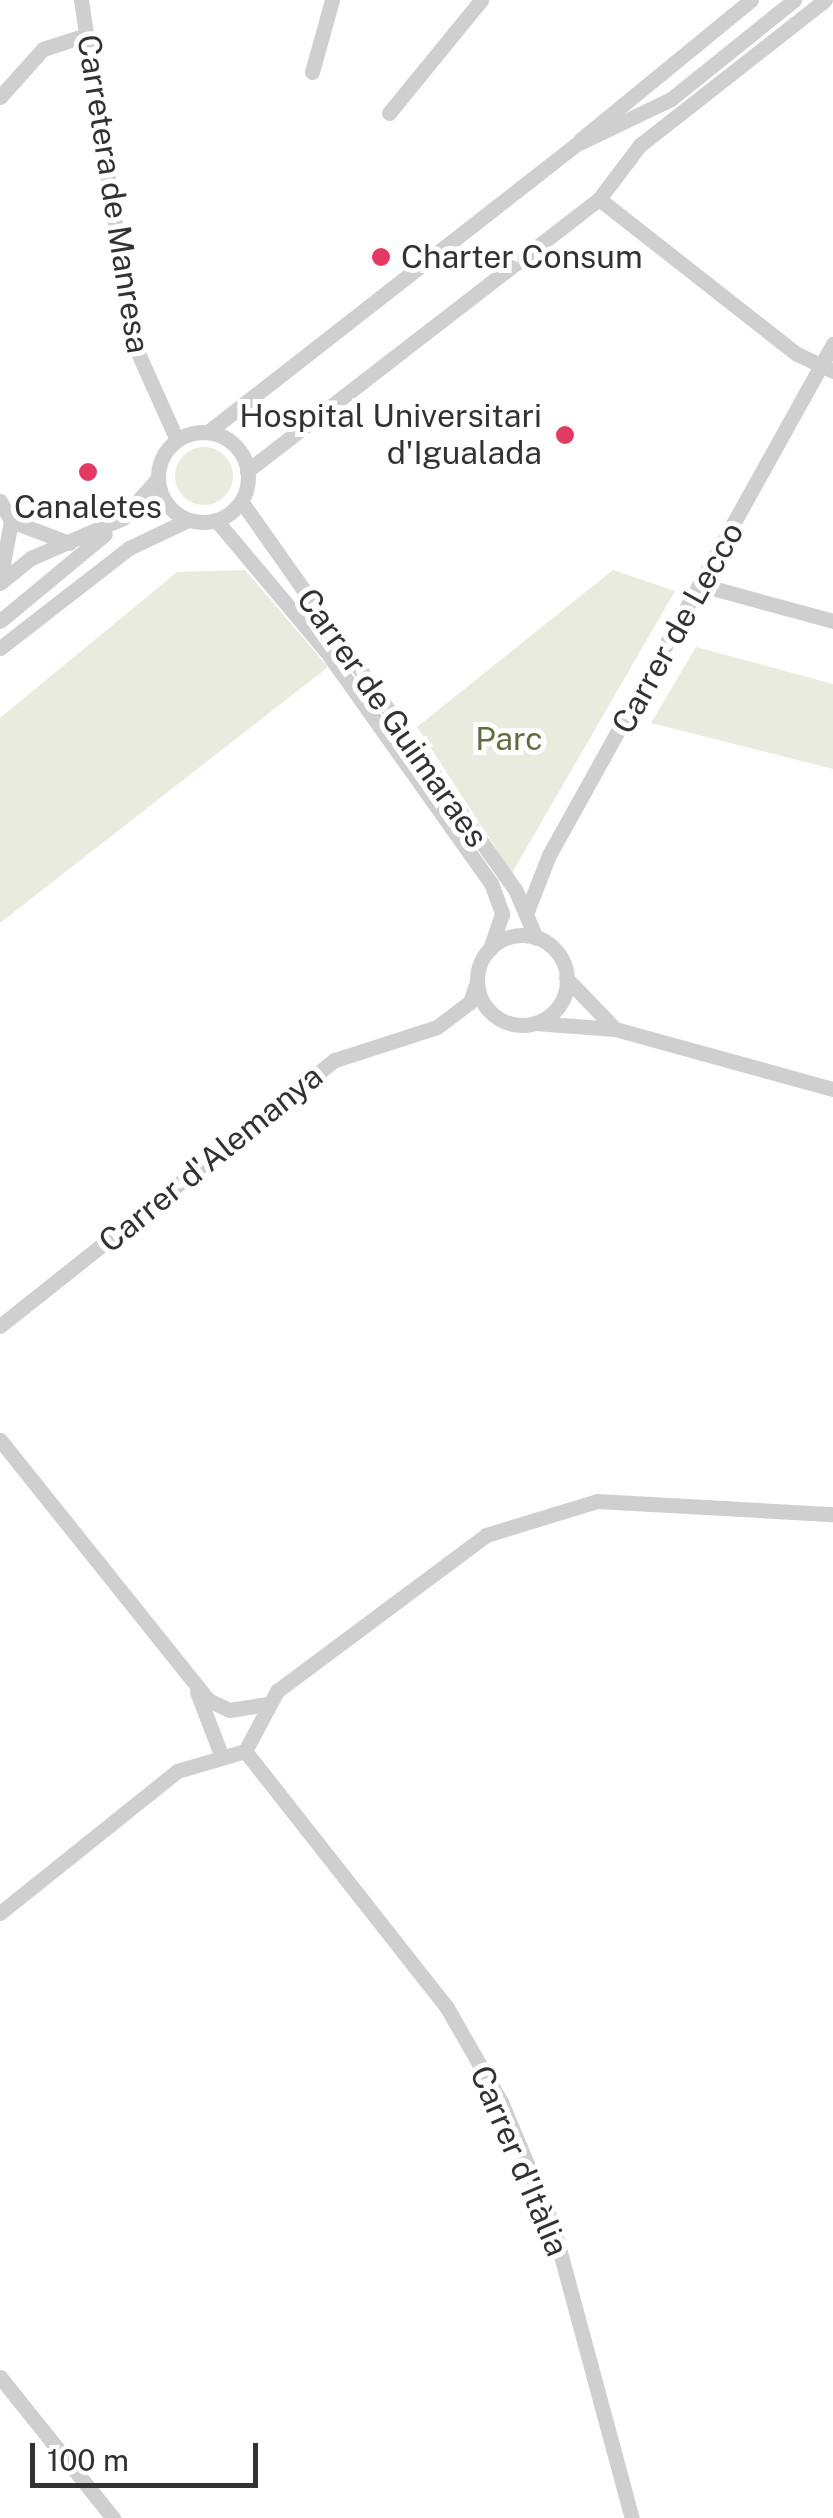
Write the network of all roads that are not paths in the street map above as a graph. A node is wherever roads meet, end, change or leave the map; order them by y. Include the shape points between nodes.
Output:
1 (81, 0) edge
2 (332, 0) edge
3 (481, 0) edge
4 (751, 0) edge
5 (794, 0) edge
6 (825, 0) edge
7 (86, 35) junction
8 (43, 49) junction
9 (90, 66) junction
10 (312, 72) dead end
11 (0, 97) edge
12 (389, 112) dead end
13 (575, 145) junction
14 (599, 199) junction
15 (833, 344) edge
16 (827, 369) edge
17 (208, 432) junction
18 (177, 440) junction
19 (247, 470) junction
20 (158, 478) junction
21 (0, 501) edge
22 (241, 501) junction
23 (123, 518) junction
24 (188, 520) junction
25 (216, 520) junction
26 (10, 521) junction
27 (72, 544) junction
28 (0, 582) edge
29 (704, 586) junction
30 (0, 620) edge
31 (833, 620) edge
32 (0, 648) edge
33 (526, 914) junction
34 (536, 938) junction
35 (490, 949) junction
36 (566, 978) junction
37 (477, 982) junction
38 (535, 1023) junction
39 (615, 1029) junction
40 (833, 1089) edge
41 (0, 1326) edge
42 (0, 1440) edge
43 (833, 1514) edge
44 (193, 1684) junction
45 (268, 1704) junction
46 (245, 1751) junction
47 (222, 1757) junction
48 (1, 1909) edge
49 (0, 2377) edge
50 (112, 2518) edge
51 (632, 2518) edge

1 - 7 street, Carretera de Manresa
2 - 10 street
3 - 12 street
4 - 13 street
5 - 13 street via 670,99
6 - 14 street via 640,145
7 - 8 street
7 - 9 street, Carretera de Manresa
8 - 9 street
8 - 11 street
9 - 18 street, Carretera de Manresa via 132,342
13 - 17 street
14 - 16 street
14 - 19 street
15 - 16 street, Carrer de Lecco
16 - 29 street, Carrer de Lecco
17 - 18 street
17 - 19 street via 231,442
18 - 20 street
19 - 22 street
20 - 23 street
20 - 24 street via 164,501
21 - 26 street
22 - 25 street
22 - 33 street, Carrer de Guimaraes
23 - 27 street
23 - 30 street
24 - 25 street
24 - 32 street via 129,548
25 - 35 street, Carrer de Guimaraes via 326,650 490,883 502,914
26 - 27 street
26 - 28 street
27 - 28 street via 31,558
29 - 31 street
29 - 33 street, Carrer de Lecco via 546,859
33 - 34 street, Carrer de Guimaraes
34 - 35 street
34 - 36 street via 560,956
35 - 37 street
36 - 38 street via 561,1002
36 - 39 street
37 - 38 street via 499,1019
37 - 41 street, Carrer d'Alemanya via 446,1022 335,1060
38 - 39 street
39 - 40 street
42 - 44 street
43 - 45 street via 664,1498 597,1501 520,1520 447,1556
44 - 45 street via 230,1710
44 - 47 street
45 - 46 street
46 - 47 street
46 - 51 street, Carrer d'Itàlia via 446,2006 500,2102 553,2226
47 - 48 street via 177,1771
49 - 50 street

